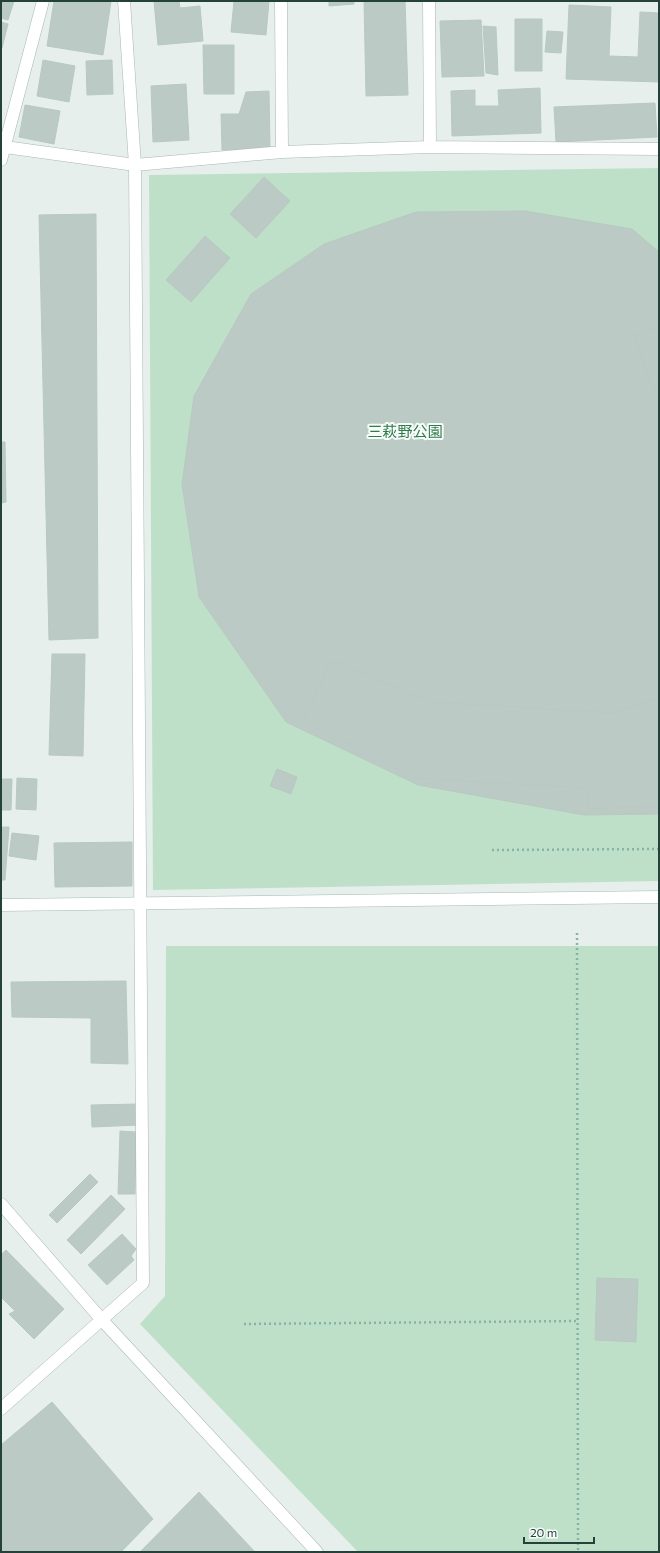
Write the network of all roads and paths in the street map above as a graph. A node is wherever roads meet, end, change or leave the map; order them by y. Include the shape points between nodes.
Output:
1 (43, 1) edge
2 (124, 1) edge
3 (281, 1) edge
4 (429, 1) edge
5 (3, 145) edge
6 (430, 147) junction
7 (659, 149) edge
8 (282, 152) junction
9 (1, 160) edge
10 (135, 165) junction
11 (659, 849) edge
12 (492, 850) dead end
13 (659, 897) edge
14 (141, 903) junction
15 (1, 905) edge
16 (577, 933) dead end
17 (1, 1204) edge
18 (102, 1320) junction
19 (578, 1321) junction
20 (244, 1324) dead end
21 (1, 1409) edge
22 (317, 1552) edge
23 (578, 1552) edge

1 - 5 street
2 - 10 street
3 - 8 street
4 - 6 street
5 - 9 street
5 - 10 street
6 - 7 street
6 - 8 street
8 - 10 street
10 - 14 street
11 - 12 path
13 - 14 street
14 - 15 street
14 - 18 street via 143,1283
16 - 19 path
17 - 18 street
18 - 21 street
18 - 22 street
19 - 20 path
19 - 23 path

